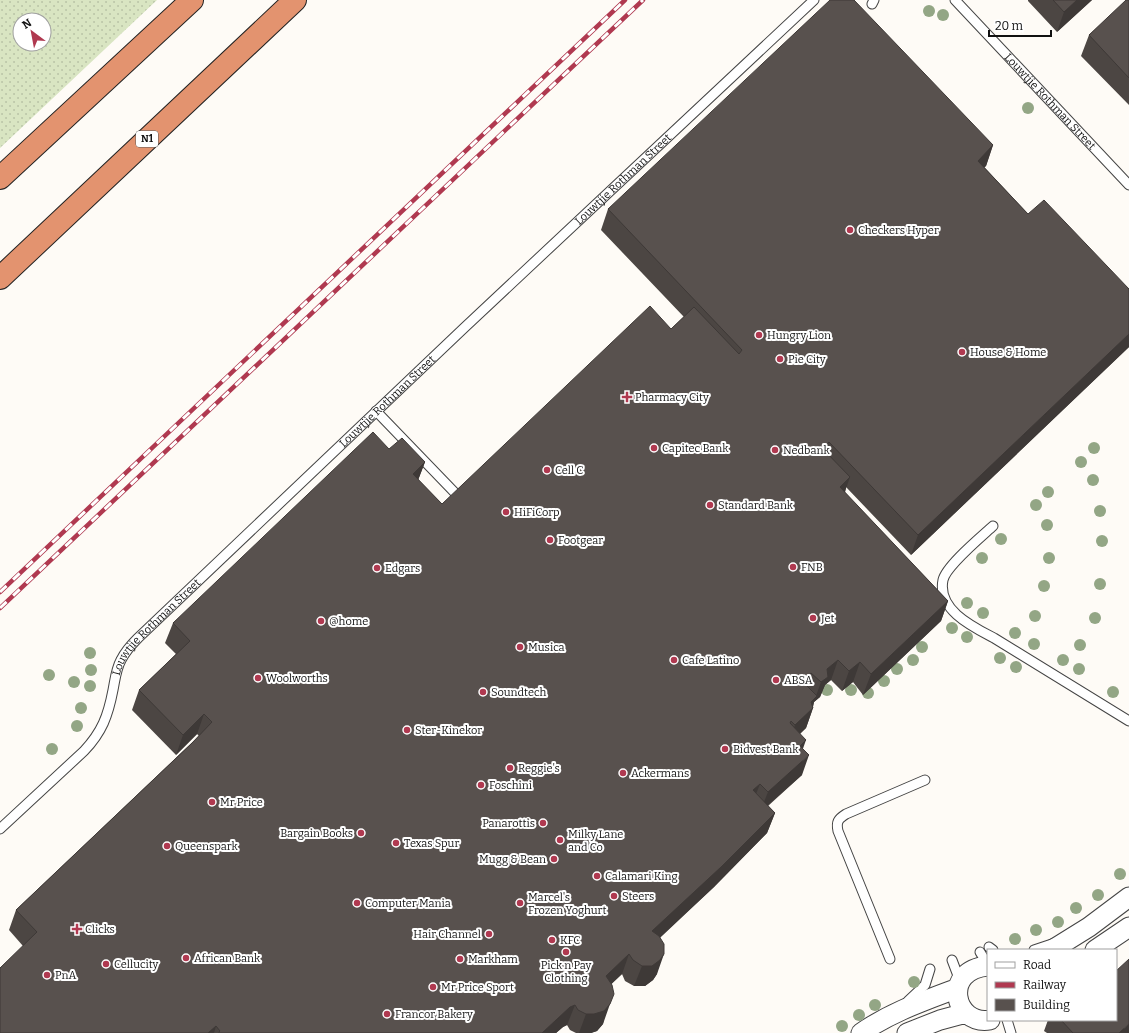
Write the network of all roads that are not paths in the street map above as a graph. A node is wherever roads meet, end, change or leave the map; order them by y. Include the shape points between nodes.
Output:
1 (192, 0) edge
2 (294, 0) edge
3 (814, 0) edge
4 (955, 0) edge
5 (0, 178) edge
6 (1129, 185) edge
7 (0, 278) edge
8 (376, 412) junction
9 (458, 496) edge
10 (993, 526) dead end
11 (1129, 720) edge
12 (925, 780) dead end
13 (0, 829) edge
14 (1129, 897) edge
15 (1129, 928) edge
16 (1071, 938) junction
17 (1037, 949) edge
18 (1054, 949) edge
19 (1097, 949) edge
20 (890, 960) dead end
21 (952, 960) dead end
22 (985, 961) edge
23 (930, 969) dead end
24 (959, 985) junction
25 (897, 1012) junction
26 (966, 1013) junction
27 (1007, 1021) edge
28 (987, 1023) edge
29 (861, 1033) edge
30 (907, 1033) edge
31 (1011, 1033) edge

1 - 5 highway
2 - 7 highway, N1
3 - 8 lane, Louwtjie Rothman Street
4 - 6 lane, Louwtjie Rothman Street
8 - 9 lane
8 - 13 lane, Louwtjie Rothman Street via 127,650 116,672 110,708 95,740
10 - 11 lane via 952,566 943,579 943,591 948,604 960,618 975,628
12 - 20 lane via 840,818 837,826
14 - 16 street
15 - 19 street
16 - 17 lane
16 - 18 street
21 - 24 lane
22 - 24 street via 967,972
23 - 25 lane via 925,984
24 - 25 street
24 - 26 street via 960,1006
25 - 29 street
26 - 28 street
26 - 30 street
27 - 31 lane

